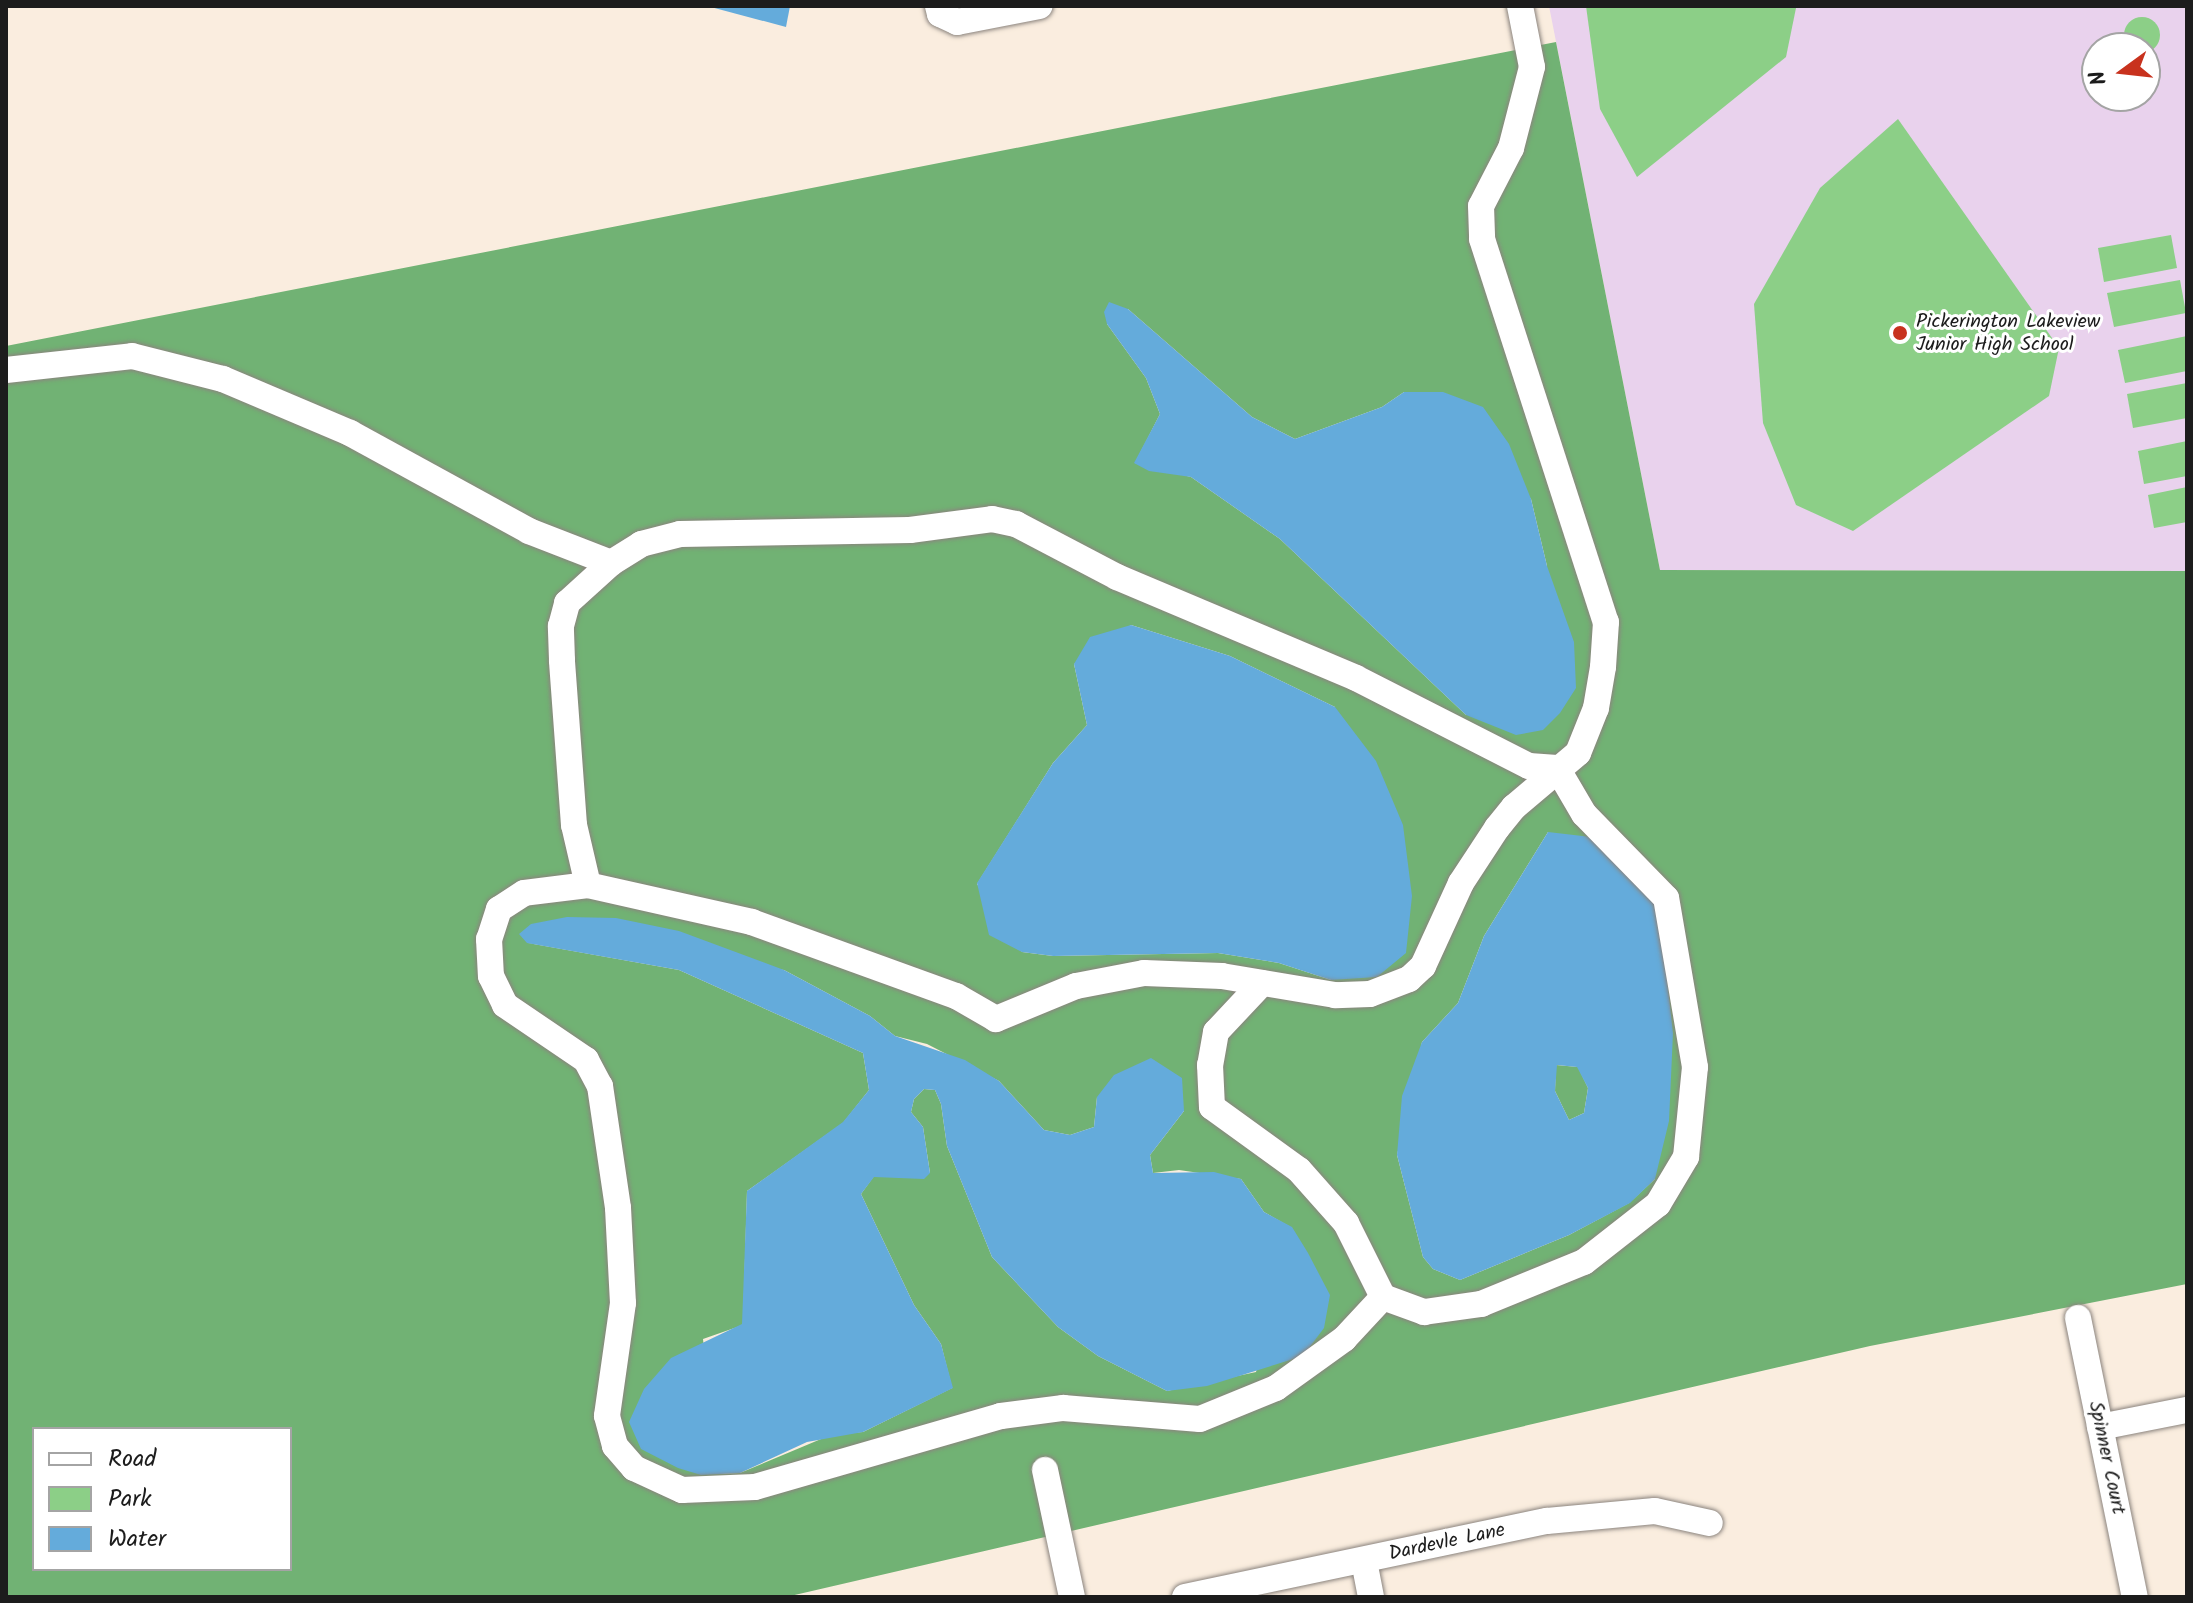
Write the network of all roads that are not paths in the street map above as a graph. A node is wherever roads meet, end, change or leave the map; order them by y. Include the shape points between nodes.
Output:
1 (938, 6) edge
2 (1039, 6) edge
3 (1520, 6) edge
4 (6, 370) edge
5 (611, 563) junction
6 (1557, 768) junction
7 (588, 885) junction
8 (1262, 983) junction
9 (1383, 1297) junction
10 (2078, 1318) dead end
11 (2187, 1410) edge
12 (2100, 1427) junction
13 (1045, 1470) dead end
14 (1710, 1523) dead end
15 (1364, 1561) junction
16 (1072, 1597) edge
17 (1185, 1597) edge
18 (1371, 1597) edge
19 (2135, 1597) edge

1 - 2 street via 940,14 957,22
3 - 6 street via 1532,67 1511,148 1481,206 1482,239 1606,622 1596,708 1578,753
4 - 5 street via 132,356 223,379 350,433 529,531
5 - 6 street via 641,544 680,534 910,530 992,519 1016,524 1117,577 1356,678 1529,766
5 - 7 street via 567,603 561,626 574,825
6 - 8 street via 1514,807 1484,847 1423,966 1409,979 1370,994 1335,995
6 - 9 street via 1584,814 1666,898 1695,1067 1686,1157 1658,1204 1584,1262 1481,1304 1424,1312
7 - 8 street via 752,922 956,996 996,1019 1114,976 1184,973
7 - 9 street via 524,893 499,909 489,939 491,976 505,1005 586,1060 600,1086 618,1208 623,1303 607,1416 615,1446 634,1468 682,1490 755,1487 1001,1416 1063,1408 1200,1419 1276,1388 1344,1339
8 - 9 street via 1216,1032 1210,1065 1212,1107 1299,1170 1346,1223
10 - 12 street, Spinner Court
11 - 12 street
12 - 19 street, Spinner Court
13 - 16 street
14 - 15 street, Dardevle Lane via 1655,1511 1547,1521
15 - 17 street, Dardevle Lane
15 - 18 street

